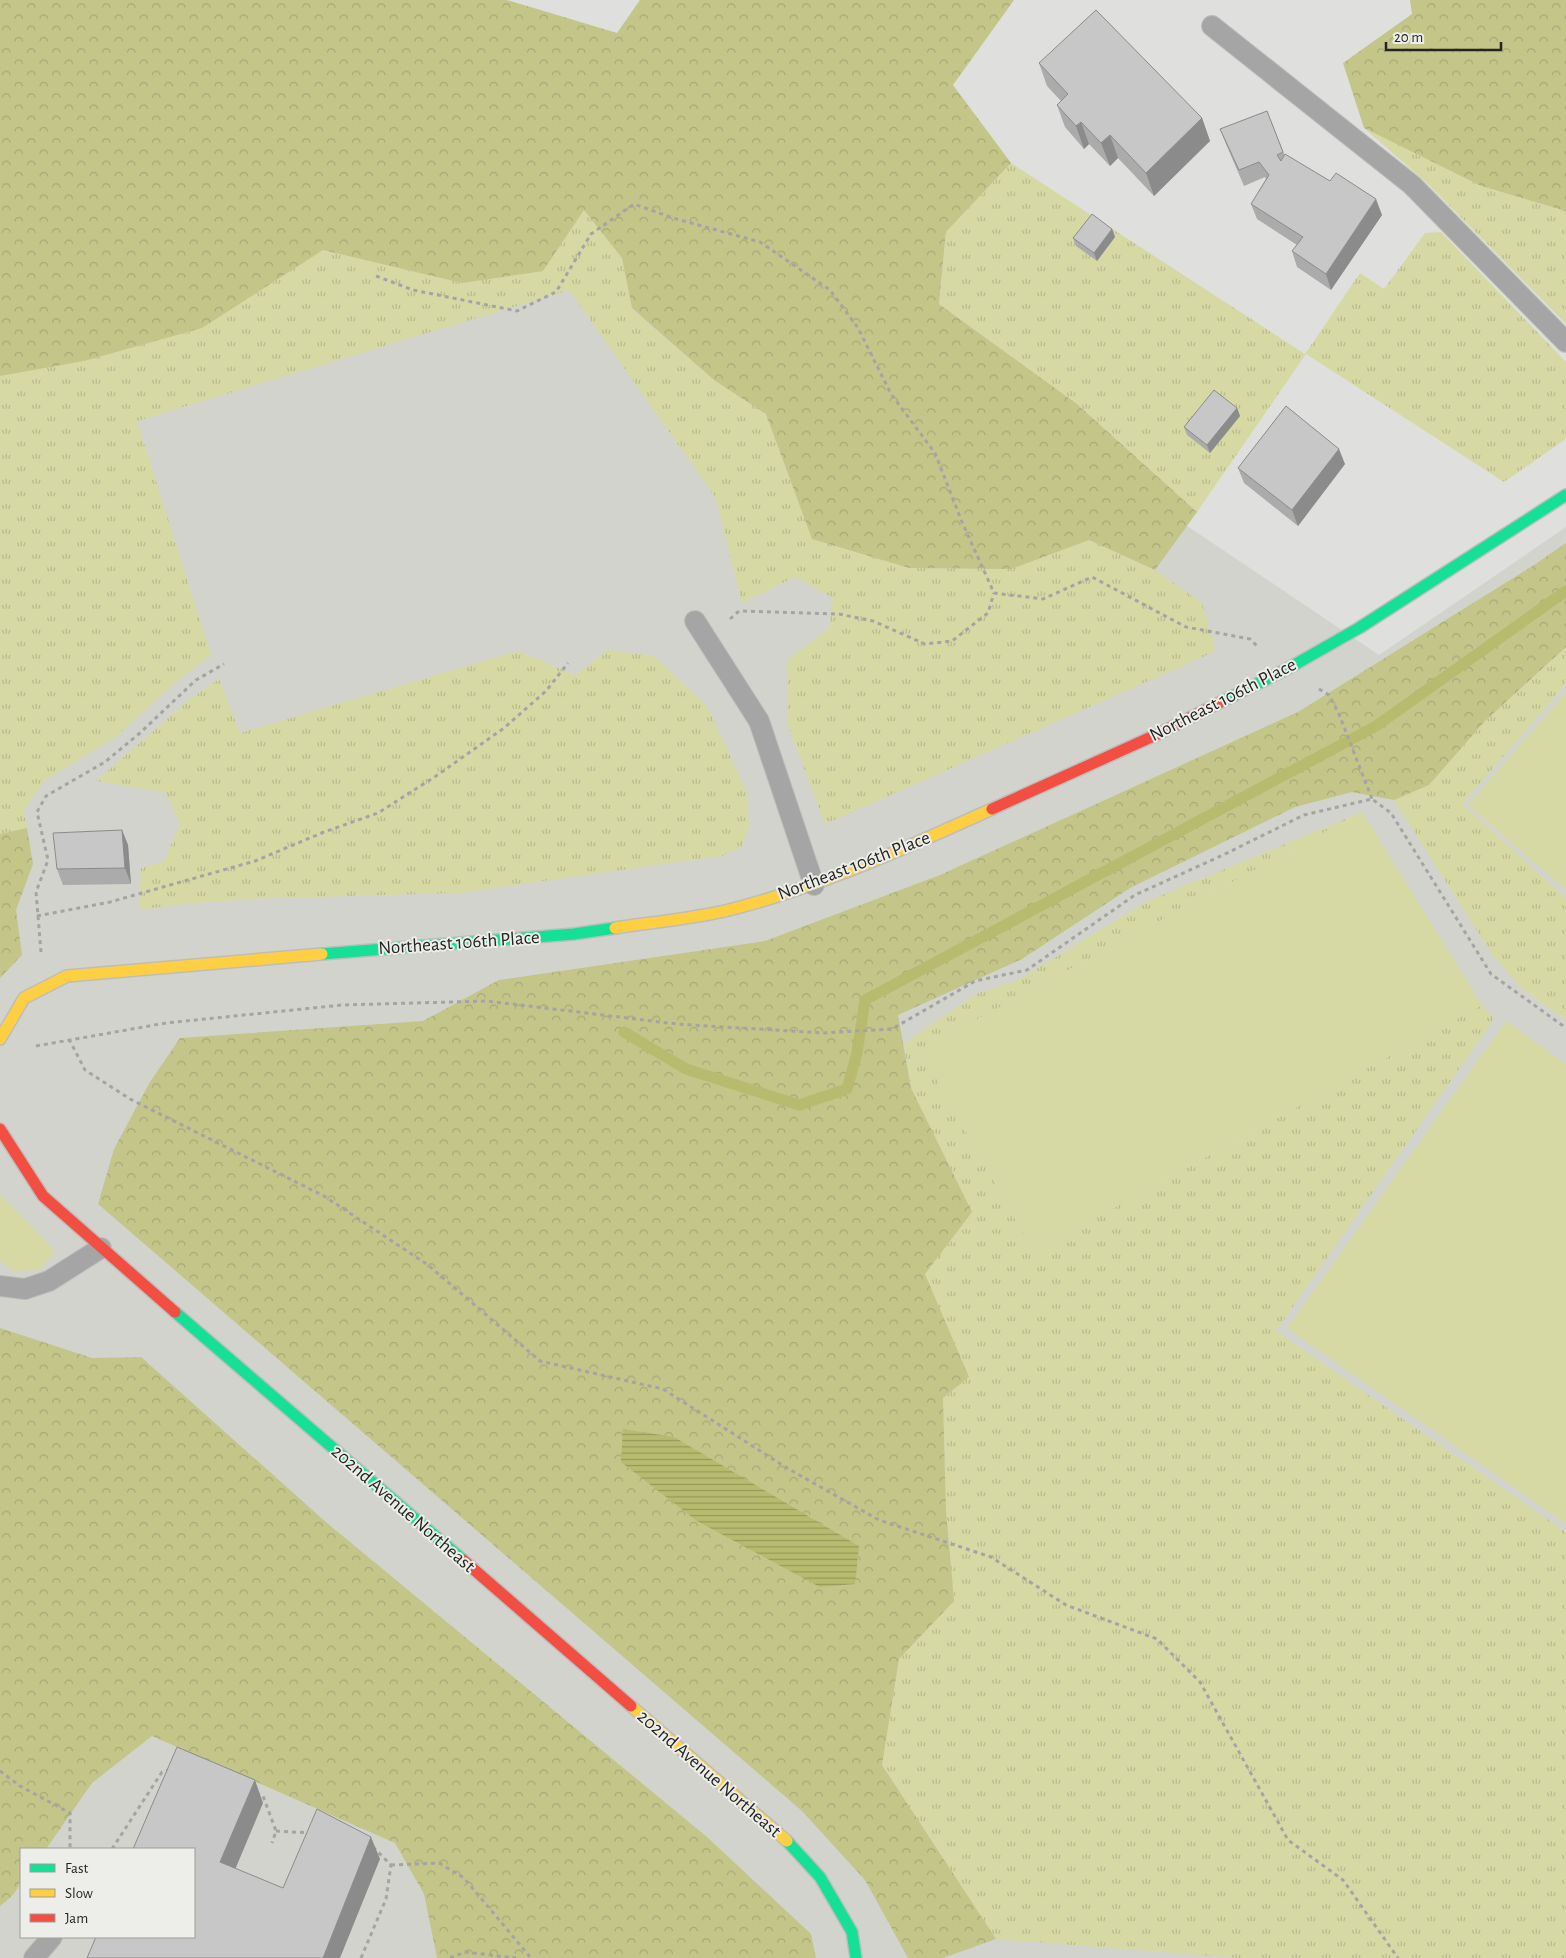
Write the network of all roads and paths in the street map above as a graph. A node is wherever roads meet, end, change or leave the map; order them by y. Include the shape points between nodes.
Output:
1 (1212, 26) dead end
2 (376, 276) dead end
3 (1566, 342) edge
4 (1566, 495) edge
5 (994, 593) junction
6 (695, 621) dead end
7 (706, 638) junction
8 (1263, 651) dead end
9 (568, 663) dead end
10 (224, 664) dead end
11 (1314, 686) dead end
12 (1372, 799) junction
13 (814, 885) junction
14 (37, 916) junction
15 (42, 957) dead end
16 (1566, 1028) edge
17 (0, 1039) edge
18 (69, 1039) junction
19 (29, 1044) dead end
20 (0, 1129) edge
21 (101, 1248) junction
22 (0, 1286) edge
23 (176, 1767) edge
24 (0, 1772) edge
25 (254, 1792) edge
26 (316, 1830) edge
27 (276, 1831) junction
28 (272, 1843) dead end
29 (370, 1843) edge
30 (70, 1848) edge
31 (113, 1848) edge
32 (391, 1865) junction
33 (51, 1938) edge
34 (34, 1958) edge
35 (361, 1958) edge
36 (450, 1958) edge
37 (516, 1958) edge
38 (531, 1958) edge
39 (856, 1958) edge
40 (1398, 1958) edge

1 - 3 lane via 1412,185
2 - 5 path via 413,290 517,311 556,292 591,234 634,204 760,242 830,290 858,328 891,394 935,453
4 - 13 street, Northeast 106th Place via 1359,628 1287,668 1158,734 909,847
5 - 7 path via 988,613 952,640 924,644 873,620 839,614 739,612
5 - 8 path via 1043,599 1092,577 1186,627 1250,639
6 - 7 lane
7 - 13 lane via 759,721
9 - 14 path via 546,691 504,728 378,813 256,861 110,902
10 - 14 path via 196,680 105,762 46,796 38,812 48,860 36,892
11 - 12 path via 1329,695 1339,714
12 - 16 path via 1391,812 1491,974
12 - 18 path via 1304,816 1135,895 1027,970 975,981 892,1029 822,1033 677,1024 487,1001 342,1005 166,1023
13 - 17 street, Northeast 106th Place via 728,910 574,934 67,976 24,998
14 - 15 path
18 - 19 path via 38,1046
18 - 40 path via 85,1070 130,1099 324,1196 428,1266 540,1361 663,1388 787,1468 879,1520 991,1557 1066,1605 1156,1639 1200,1682 1288,1840 1343,1880
20 - 21 street, 202nd Avenue Northeast via 43,1196
21 - 22 lane via 49,1281 25,1290
21 - 39 street, 202nd Avenue Northeast via 780,1834 820,1876 852,1932
23 - 31 path via 162,1772
24 - 30 path via 70,1814
25 - 27 path via 263,1796
26 - 27 path via 310,1834
27 - 28 path
29 - 32 path
32 - 35 path via 386,1899
32 - 38 path via 439,1863 464,1878
33 - 34 lane
36 - 37 path via 465,1952

